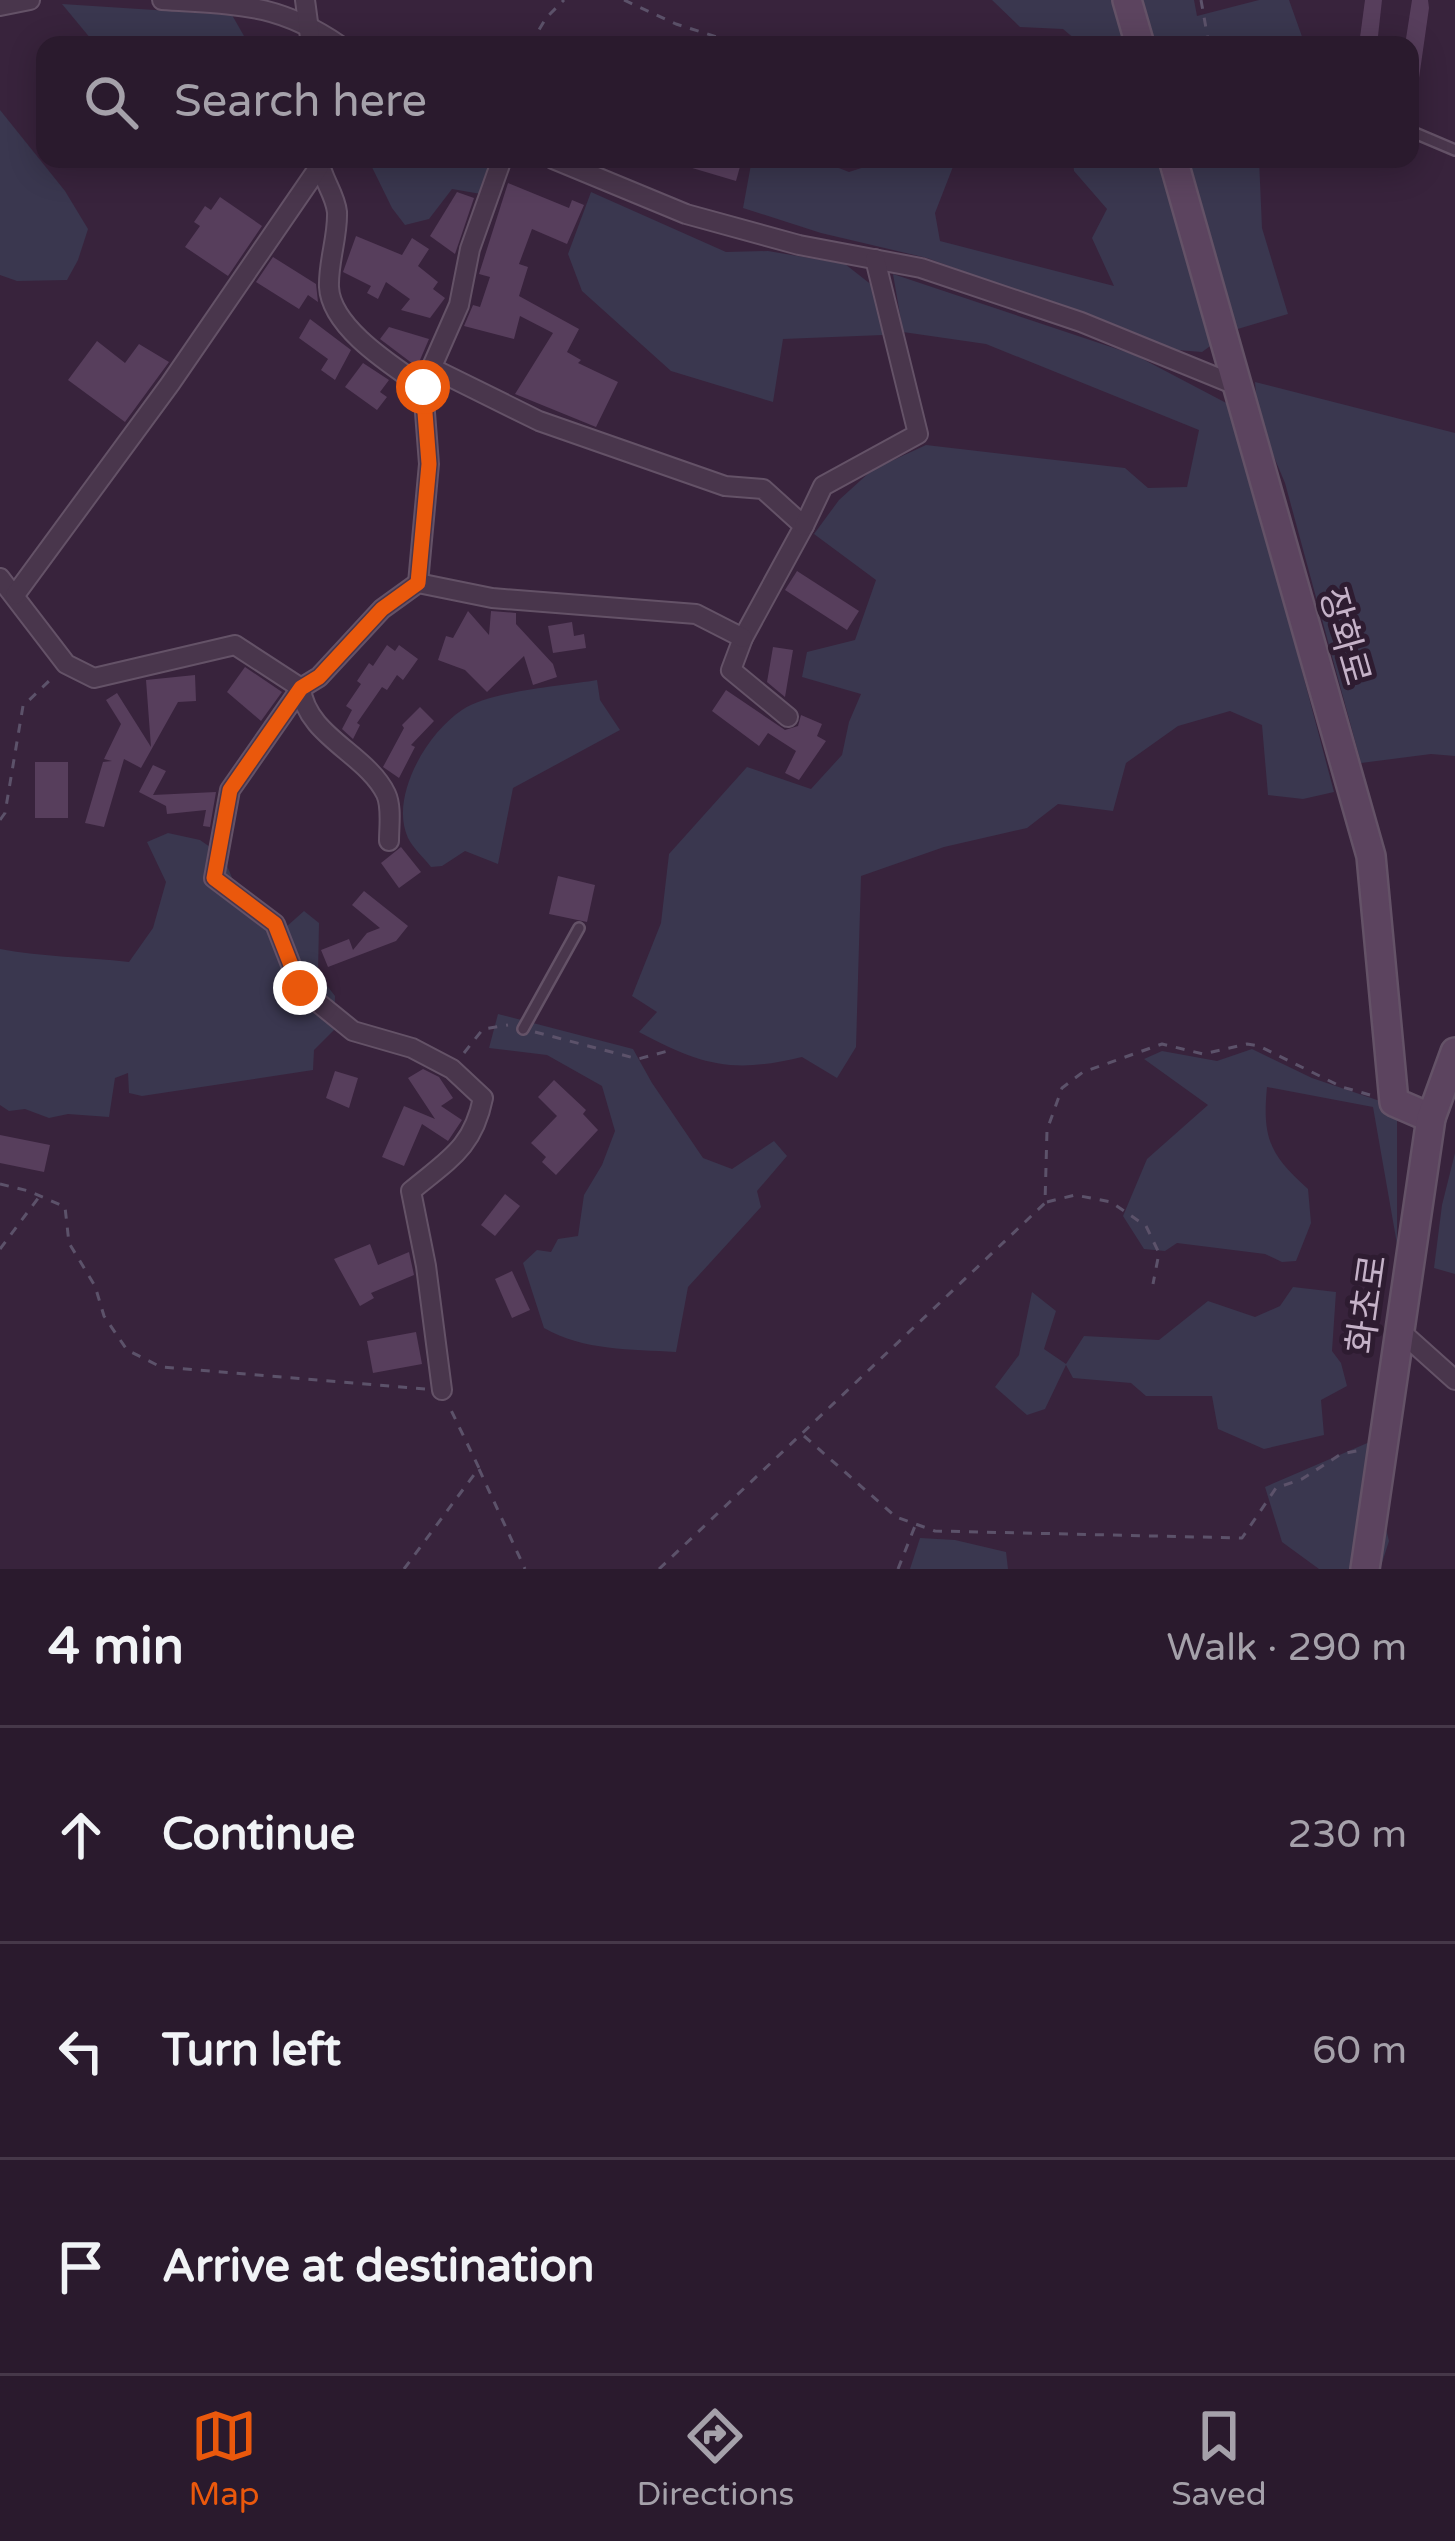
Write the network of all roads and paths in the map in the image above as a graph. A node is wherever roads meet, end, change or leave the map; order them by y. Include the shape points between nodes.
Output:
1 (30, 0) edge
2 (162, 0) edge
3 (305, 0) edge
4 (564, 0) edge
5 (624, 0) edge
6 (1127, 0) edge
7 (1201, 0) edge
8 (0, 6) edge
9 (310, 35) edge
10 (535, 36) edge
11 (714, 36) edge
12 (1137, 36) edge
13 (1207, 36) edge
14 (1419, 135) edge
15 (1455, 150) edge
16 (316, 168) edge
17 (321, 168) edge
18 (499, 168) edge
19 (575, 168) edge
20 (1176, 168) edge
21 (875, 259) junction
22 (1238, 386) junction
23 (423, 387) junction
24 (805, 526) junction
25 (0, 578) edge
26 (418, 583) junction
27 (15, 595) junction
28 (743, 638) junction
29 (66, 664) junction
30 (301, 688) junction
31 (788, 717) dead end
32 (0, 820) edge
33 (389, 841) dead end
34 (579, 928) dead end
35 (524, 1029) junction
36 (668, 1051) dead end
37 (1455, 1052) edge
38 (452, 1069) junction
39 (1394, 1102) junction
40 (1431, 1118) junction
41 (0, 1184) edge
42 (40, 1196) junction
43 (1046, 1203) junction
44 (0, 1249) edge
45 (1153, 1284) dead end
46 (1398, 1329) junction
47 (1455, 1380) edge
48 (442, 1390) junction
49 (803, 1435) junction
50 (1384, 1445) junction
51 (479, 1468) junction
52 (915, 1524) junction
53 (404, 1569) edge
54 (525, 1569) edge
55 (659, 1569) edge
56 (898, 1569) edge
57 (1364, 1569) edge

1 - 8 street
2 - 9 street via 254,5
3 - 9 street
4 - 10 path
5 - 11 path
6 - 12 street
7 - 13 path
14 - 15 lane
16 - 27 street
17 - 23 street via 336,204 329,286 335,310 375,353
18 - 23 street via 459,305
19 - 21 street via 686,214
20 - 22 street, 장화로
21 - 22 street via 1081,322
21 - 24 street via 918,434 823,486
22 - 39 street, 장화로 via 1371,856
23 - 24 street via 440,372 539,421 724,486 763,489
23 - 26 street via 429,464
24 - 28 street
25 - 27 street
26 - 28 street via 492,598 696,614
26 - 30 street
27 - 29 street
28 - 31 street via 731,670
29 - 30 street via 94,678 235,645
29 - 32 path via 23,706
30 - 33 street via 303,706 369,766 389,799
30 - 38 street via 230,790 214,878 275,924 300,988 353,1031
34 - 35 lane
35 - 36 path via 638,1059
35 - 38 path via 483,1029
37 - 40 street, 화초로
38 - 48 street via 483,1098 478,1125 469,1143 411,1191
39 - 40 street
39 - 43 path via 1342,1087 1259,1046 1203,1054 1162,1044 1082,1072 1062,1088 1047,1130
40 - 46 street, 화초로
41 - 42 path
42 - 44 path
42 - 48 path via 65,1207 69,1243 127,1350 161,1366
43 - 45 path via 1076,1195 1111,1202 1146,1226 1159,1253
43 - 49 path
46 - 47 street
46 - 50 street, 화초로
48 - 51 path
49 - 52 path via 896,1517
49 - 55 path
50 - 52 path via 1341,1454 1276,1488 1242,1538 935,1531
50 - 57 street, 화초로
51 - 53 path
51 - 54 path
52 - 56 path

